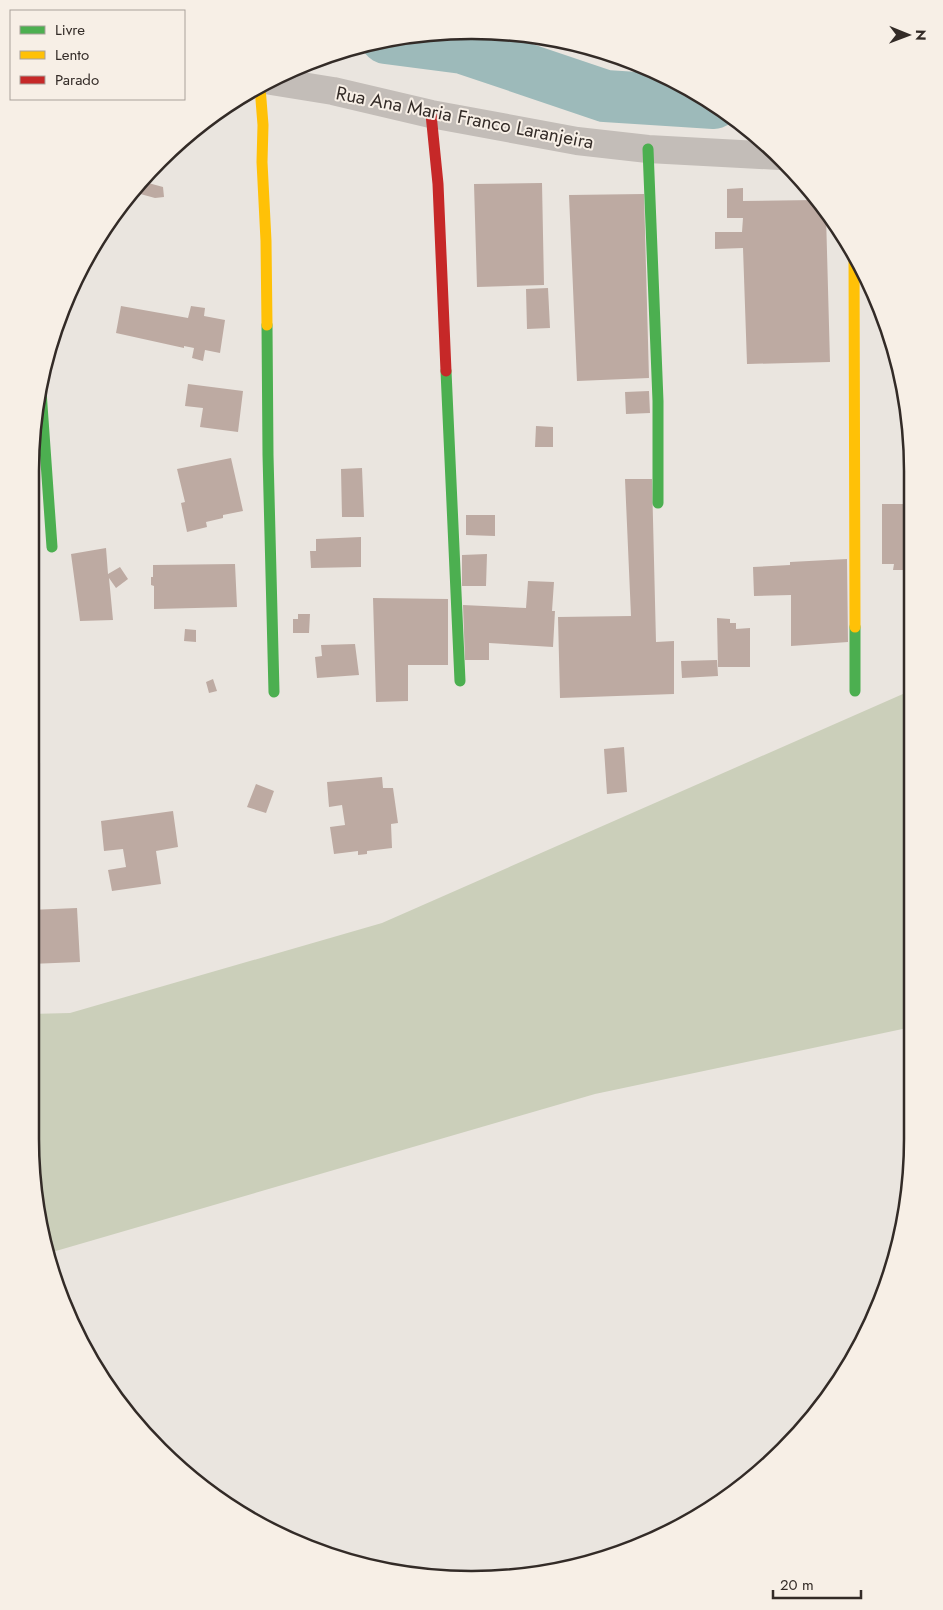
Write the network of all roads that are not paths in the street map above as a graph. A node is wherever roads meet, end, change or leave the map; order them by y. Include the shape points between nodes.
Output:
1 (282, 82) edge
2 (260, 94) edge
3 (431, 114) junction
4 (648, 149) junction
5 (767, 155) edge
6 (854, 269) edge
7 (42, 412) edge
8 (658, 503) dead end
9 (52, 547) dead end
10 (460, 681) dead end
11 (855, 691) dead end
12 (274, 692) dead end

1 - 3 street, Rua Ana Maria Franco Laranjeira
2 - 12 street
3 - 4 street, Rua Ana Maria Franco Laranjeira via 577,141
3 - 10 street via 438,194
4 - 5 street, Rua Ana Maria Franco Laranjeira
4 - 8 street via 658,401
6 - 11 street
7 - 9 street

